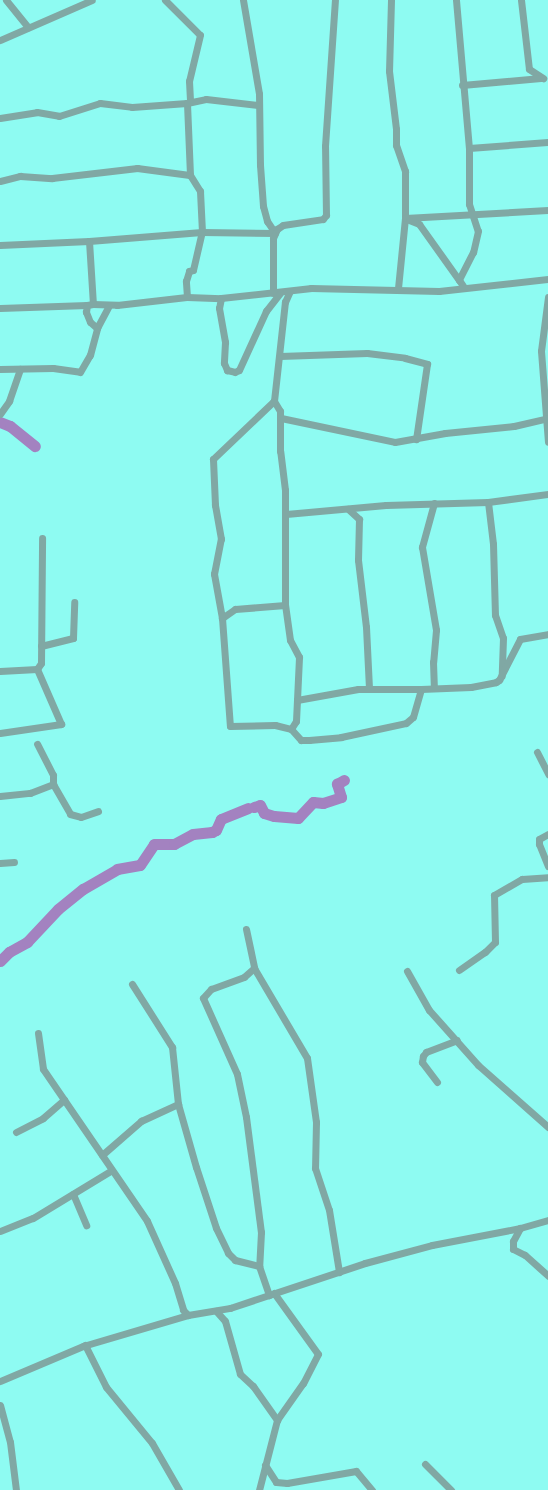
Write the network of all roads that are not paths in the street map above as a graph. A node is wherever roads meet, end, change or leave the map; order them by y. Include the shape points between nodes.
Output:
1 (6, 0) edge
2 (92, 0) edge
3 (165, 0) edge
4 (244, 0) edge
5 (334, 0) edge
6 (391, 0) edge
7 (456, 0) edge
8 (521, 0) edge
9 (28, 27) junction
10 (0, 40) edge
11 (546, 78) edge
12 (462, 85) junction
13 (189, 103) junction
14 (258, 105) junction
15 (0, 118) edge
16 (548, 142) edge
17 (469, 148) junction
18 (190, 175) junction
19 (0, 181) edge
20 (548, 210) edge
21 (473, 216) junction
22 (405, 218) junction
23 (202, 232) junction
24 (275, 234) junction
25 (89, 241) junction
26 (0, 245) edge
27 (548, 279) edge
28 (461, 283) junction
29 (398, 288) junction
30 (290, 291) junction
31 (277, 293) junction
32 (187, 297) junction
33 (548, 297) edge
34 (222, 298) junction
35 (90, 305) junction
36 (109, 305) junction
37 (0, 308) edge
38 (97, 328) junction
39 (545, 342) edge
40 (280, 356) junction
41 (0, 369) edge
42 (20, 369) junction
43 (274, 401) junction
44 (0, 414) edge
45 (280, 418) junction
46 (547, 418) edge
47 (416, 439) junction
48 (548, 442) edge
49 (548, 494) edge
50 (488, 502) junction
51 (434, 503) junction
52 (348, 509) junction
53 (366, 509) junction
54 (286, 514) junction
55 (359, 519) junction
56 (42, 538) dead end
57 (74, 602) dead end
58 (285, 605) junction
59 (222, 618) junction
60 (548, 634) edge
61 (42, 646) junction
62 (36, 669) junction
63 (0, 671) edge
64 (502, 676) junction
65 (434, 688) junction
66 (369, 689) junction
67 (421, 689) junction
68 (297, 700) junction
69 (291, 729) junction
70 (0, 733) edge
71 (38, 744) dead end
72 (537, 752) dead end
73 (548, 774) edge
74 (53, 784) junction
75 (0, 796) edge
76 (98, 811) dead end
77 (548, 834) edge
78 (14, 862) dead end
79 (0, 863) edge
80 (548, 866) edge
81 (548, 877) edge
82 (246, 929) dead end
83 (254, 968) junction
84 (459, 970) dead end
85 (407, 971) dead end
86 (132, 984) dead end
87 (38, 1033) dead end
88 (457, 1040) junction
89 (436, 1082) dead end
90 (64, 1100) junction
91 (178, 1104) junction
92 (548, 1127) edge
93 (16, 1132) dead end
94 (102, 1155) junction
95 (112, 1170) junction
96 (73, 1194) junction
97 (548, 1220) edge
98 (86, 1225) dead end
99 (520, 1228) junction
100 (0, 1230) edge
101 (259, 1266) junction
102 (339, 1272) junction
103 (548, 1276) edge
104 (272, 1294) junction
105 (216, 1311) junction
106 (188, 1315) junction
107 (85, 1346) junction
108 (0, 1381) edge
109 (0, 1405) edge
110 (277, 1420) junction
111 (425, 1464) dead end
112 (265, 1465) junction
113 (16, 1490) edge
114 (179, 1490) edge
115 (259, 1490) edge
116 (372, 1490) edge
117 (451, 1490) edge

1 - 9 street
2 - 9 street
3 - 13 street via 200,35 189,81
4 - 14 street via 252,39
5 - 24 street via 325,146 326,215 316,221 283,225
6 - 22 street via 389,71 396,145 405,171
7 - 12 street
8 - 11 street via 529,69
9 - 10 street
11 - 12 street
12 - 17 street
13 - 14 street via 206,99
13 - 15 street via 132,107 100,103 59,116 37,112
13 - 18 street
14 - 24 street via 263,206 267,221
16 - 17 street
17 - 21 street via 469,204
18 - 19 street via 137,168 52,178 20,176
18 - 23 street via 200,191
20 - 21 street
21 - 22 street
21 - 28 street via 478,231 477,239
22 - 28 street via 419,224
22 - 29 street
23 - 24 street
23 - 25 street
23 - 32 street via 193,270 189,271 186,281
24 - 31 street
25 - 26 street
25 - 35 street
27 - 28 street
28 - 29 street via 439,291
29 - 30 street via 312,288
30 - 31 street
30 - 40 street via 285,302
31 - 34 street
31 - 34 street via 239,370 235,372 227,370 224,363 225,342 219,308
32 - 34 street
32 - 36 street
33 - 39 street
35 - 36 street
35 - 37 street
35 - 38 street via 86,312 90,322
36 - 38 street
38 - 42 street via 90,355 80,372 53,368
39 - 46 street
40 - 43 street
40 - 47 street via 367,353 428,364
41 - 42 street
42 - 44 street via 9,401
43 - 45 street
43 - 59 street via 213,459 215,505 221,539 214,574
45 - 47 street via 395,442
45 - 54 street
46 - 47 street via 514,426 445,433
46 - 48 street
49 - 50 street
50 - 51 street
50 - 64 street via 493,544 495,615 503,638
51 - 53 street
51 - 65 street via 422,547 436,630
52 - 53 street
52 - 54 street
52 - 55 street
53 - 55 street
54 - 58 street
55 - 66 street via 358,560 366,627
56 - 61 street
57 - 61 street via 73,638
58 - 59 street via 235,609
58 - 68 street via 290,640 299,657
59 - 69 street via 230,726 275,725
60 - 64 street via 520,639
61 - 62 street via 40,663
62 - 63 street
62 - 70 street via 61,724
64 - 65 street via 490,684
65 - 67 street
66 - 67 street
66 - 68 street via 319,694
67 - 69 street via 413,717 406,723 341,737 309,740 301,740
68 - 69 street via 296,721
71 - 74 street via 53,775
72 - 73 street
74 - 75 street via 30,793
74 - 76 street via 70,814 81,817
77 - 80 street via 539,839 539,844
78 - 79 street
81 - 84 street via 522,879 494,895 495,942
82 - 83 street
83 - 101 street via 244,977 211,989 203,998 237,1074 246,1117 261,1232
83 - 102 street via 307,1058 316,1122 315,1168 329,1210
85 - 88 street via 429,1010
86 - 91 street via 172,1047
87 - 90 street via 43,1069
88 - 89 street via 426,1052 423,1056 422,1062
88 - 92 street via 478,1065
90 - 93 street via 50,1113
90 - 94 street
91 - 94 street via 140,1122
91 - 101 street via 210,1214 228,1253 235,1260
94 - 95 street
95 - 96 street
95 - 106 street via 146,1221 175,1283 183,1310
96 - 98 street
96 - 100 street via 32,1218
97 - 99 street
99 - 102 street via 432,1245
99 - 103 street via 513,1241 513,1249 525,1255
101 - 104 street
102 - 104 street
104 - 105 street
104 - 110 street via 318,1354 303,1383
105 - 106 street
105 - 110 street via 225,1321 240,1374 253,1386
106 - 107 street
107 - 108 street via 31,1366
107 - 114 street via 106,1387 152,1443
109 - 113 street via 10,1442
110 - 112 street
111 - 117 street
112 - 115 street
112 - 116 street via 276,1482 287,1484 356,1471

